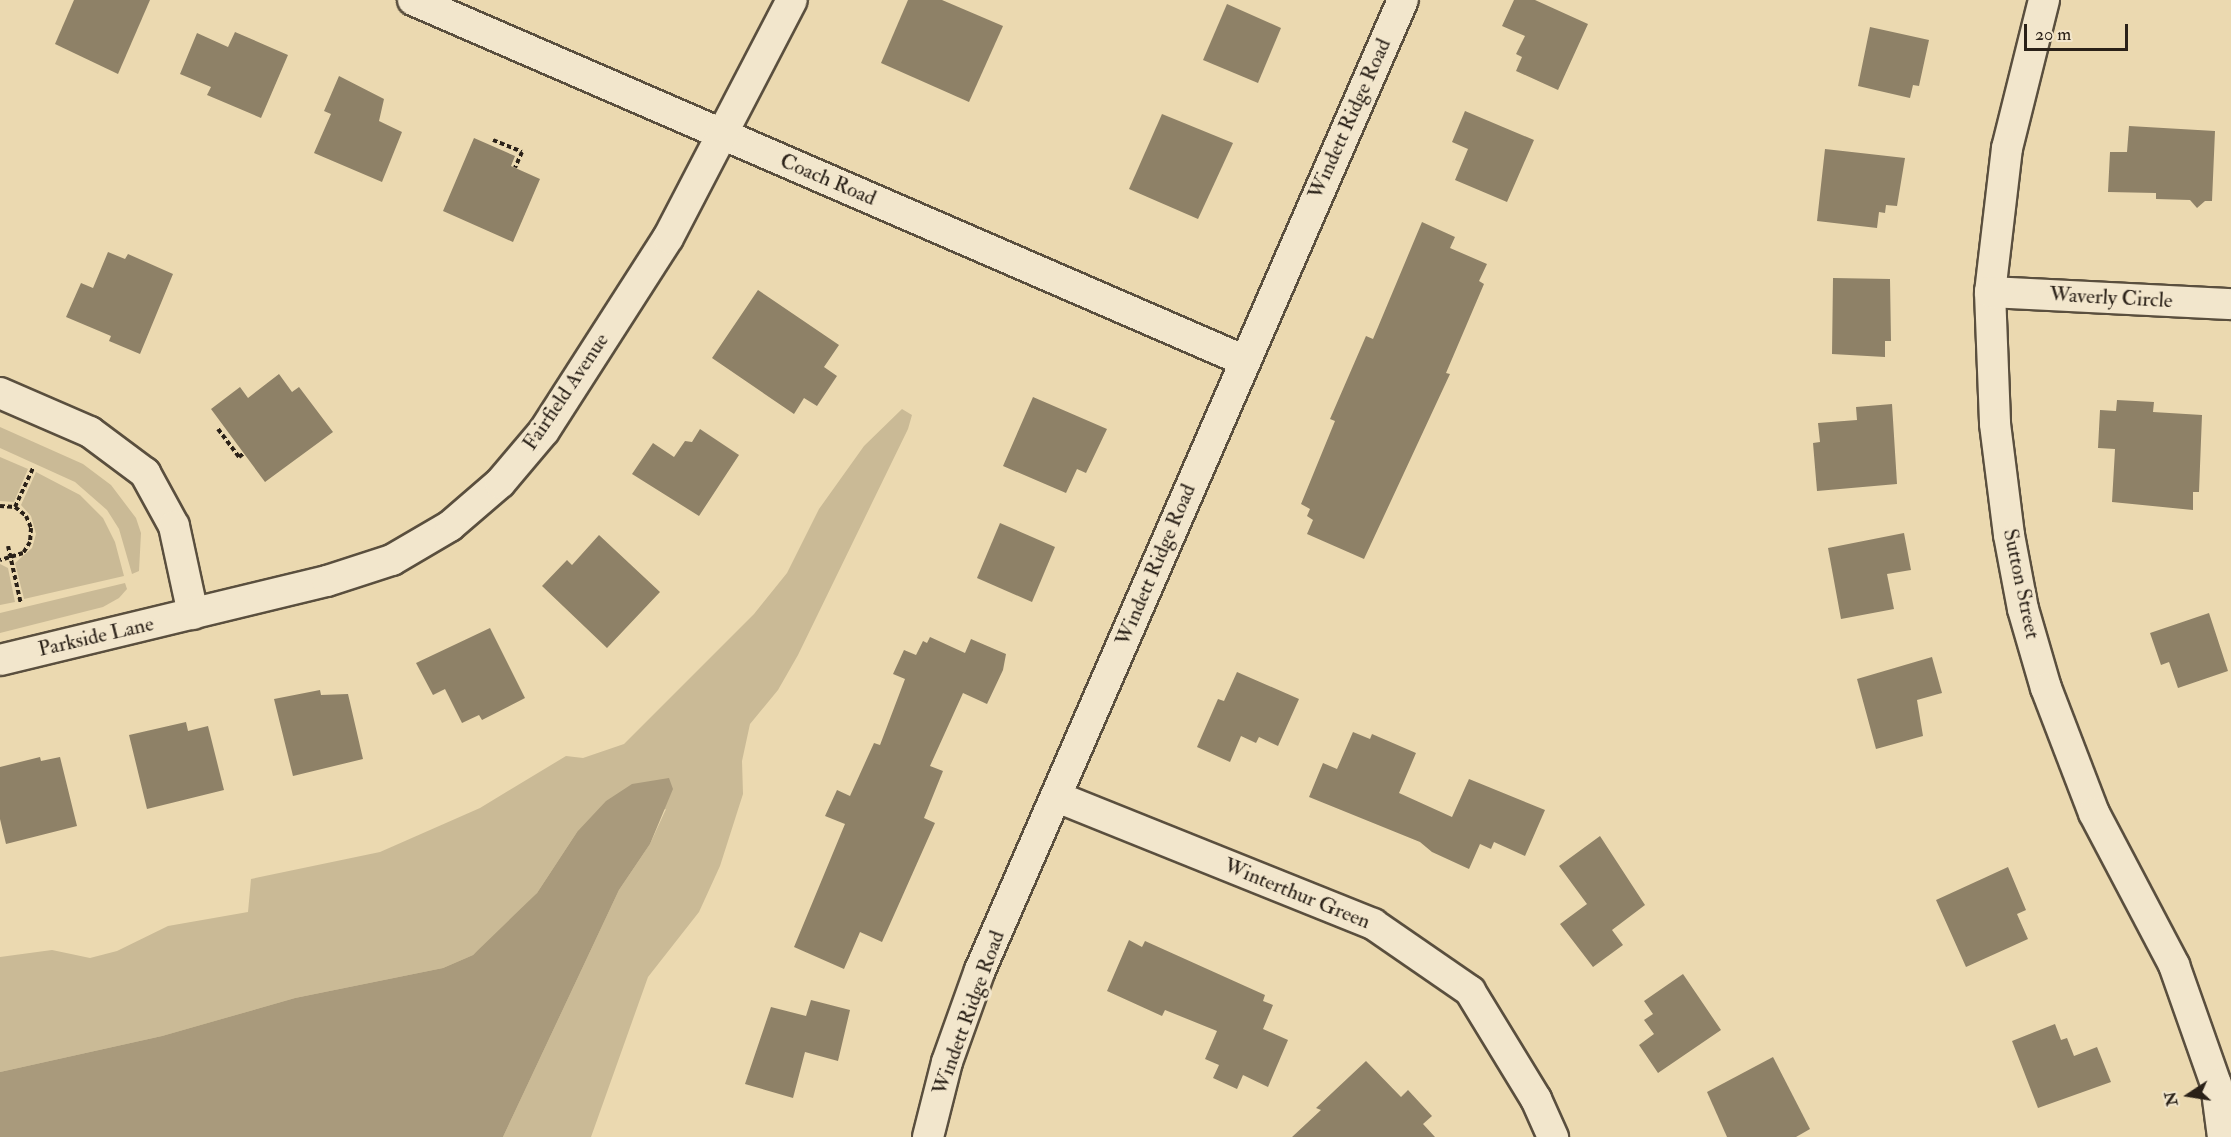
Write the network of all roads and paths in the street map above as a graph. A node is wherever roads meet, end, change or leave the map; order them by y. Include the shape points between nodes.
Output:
1 (413, 0) edge
2 (792, 0) edge
3 (1403, 0) edge
4 (2043, 0) edge
5 (724, 136) junction
6 (494, 140) dead end
7 (515, 168) dead end
8 (1990, 292) junction
9 (2231, 304) edge
10 (1243, 360) junction
11 (0, 393) edge
12 (218, 429) dead end
13 (244, 453) dead end
14 (33, 468) dead end
15 (0, 506) edge
16 (15, 507) junction
17 (8, 546) dead end
18 (0, 560) edge
19 (10, 560) junction
20 (21, 604) dead end
21 (193, 614) junction
22 (0, 660) edge
23 (1057, 797) junction
24 (928, 1137) edge
25 (1553, 1137) edge
26 (2223, 1137) edge

1 - 5 street, Coach Road
2 - 5 street, Fairfield Avenue
3 - 10 street, Windett Ridge Road
4 - 8 street, Sutton Street via 2007,148
5 - 10 street, Coach Road
5 - 21 street, Fairfield Avenue via 650,267 544,431 500,483 450,526 392,560 327,581
6 - 7 path via 522,152
8 - 9 street, Waverly Circle
8 - 26 street, Sutton Street via 1995,424 2023,609 2046,688 2094,813 2174,965 2216,1084
10 - 23 street, Windett Ridge Road
11 - 21 street via 90,432 145,472 174,526
12 - 13 path via 239,457
14 - 16 path
15 - 16 path
16 - 19 path via 26,516 30,542 23,554
17 - 19 path
18 - 19 path
19 - 20 path
21 - 22 street, Parkside Lane
23 - 24 street, Windett Ridge Road via 980,970 947,1062
23 - 25 street, Winterthur Green via 1373,924 1470,991 1536,1099

